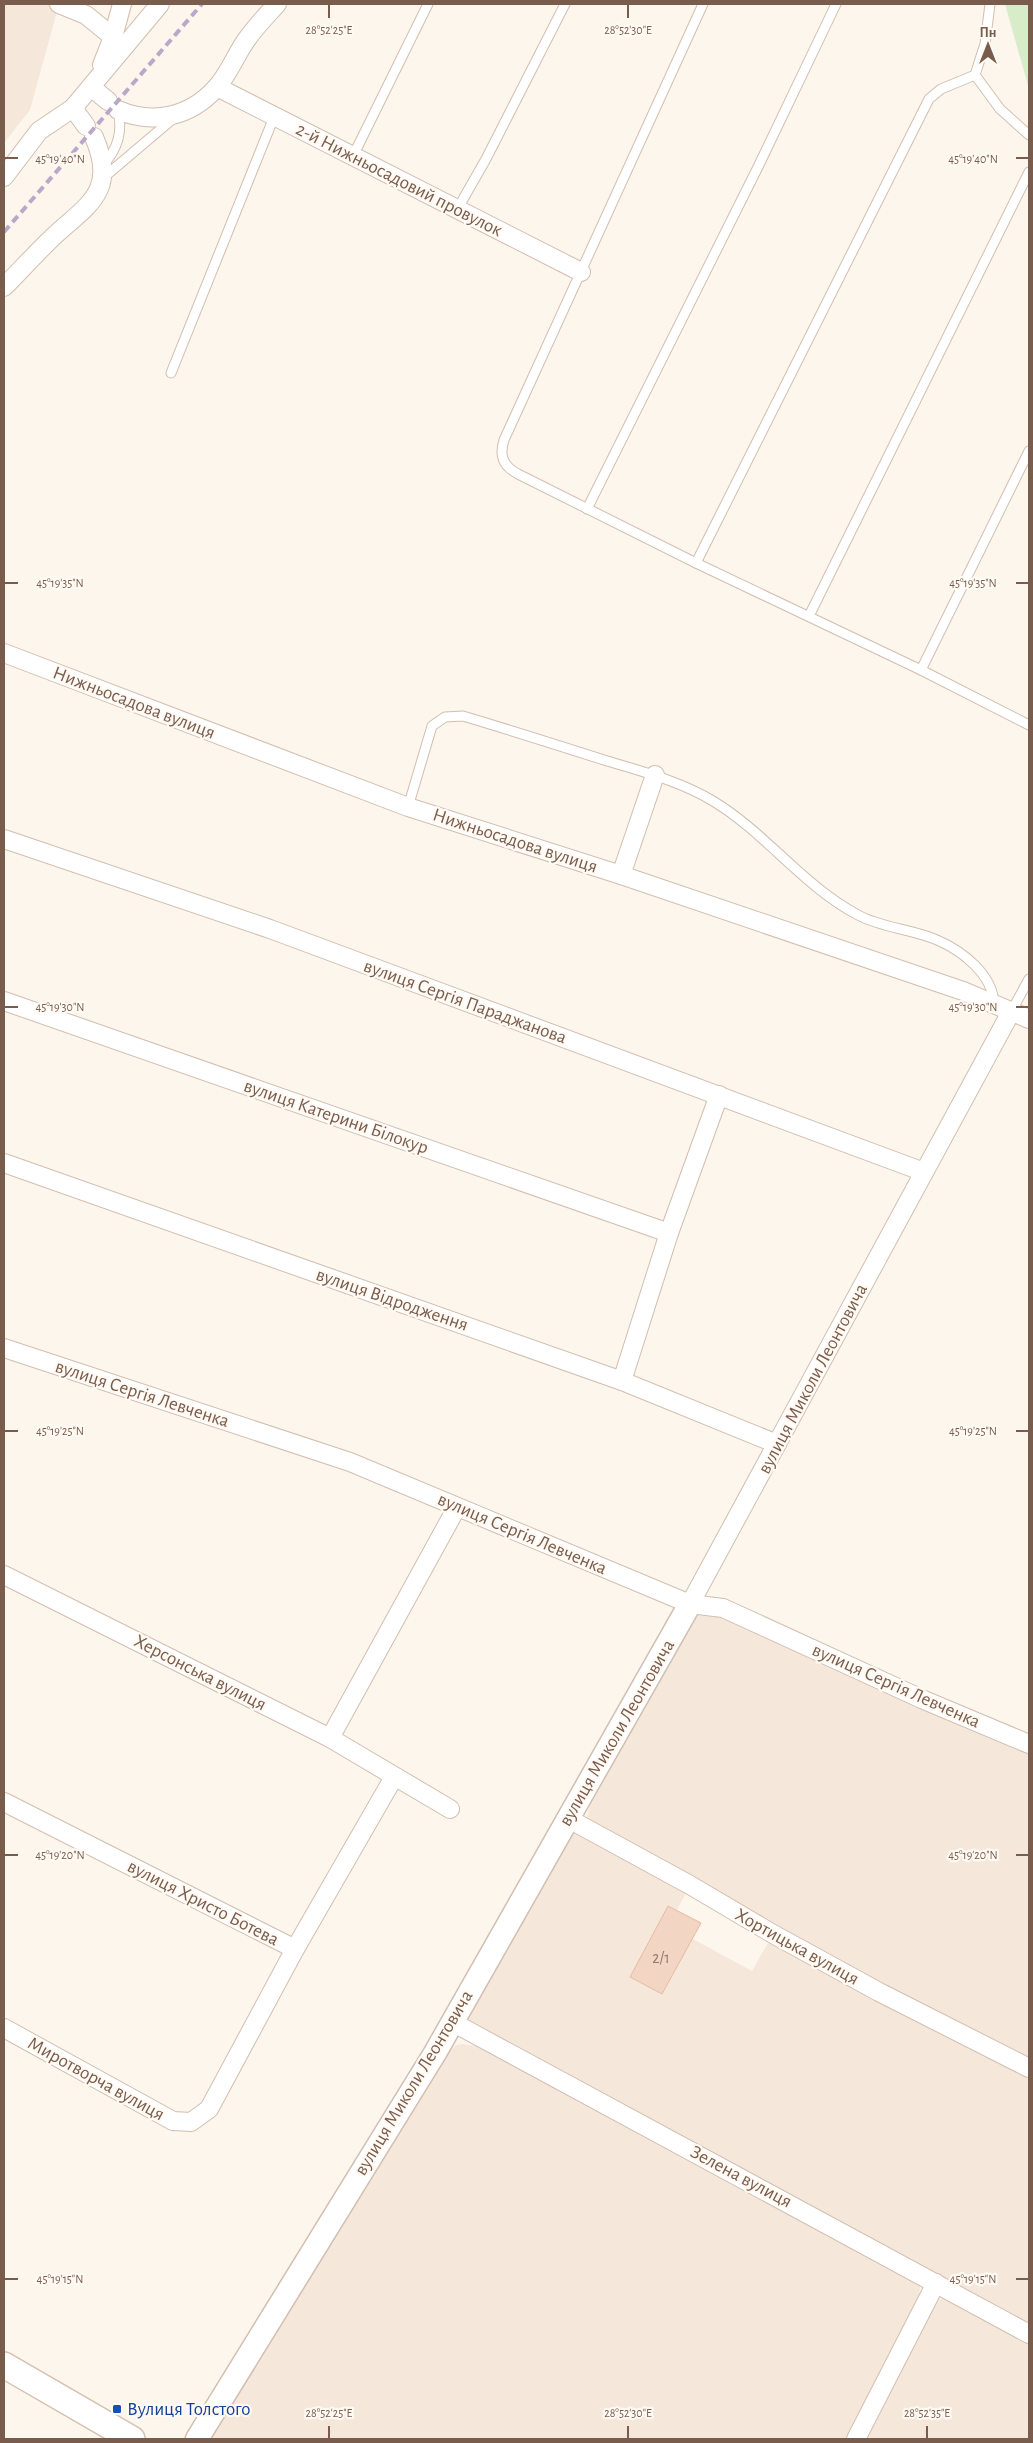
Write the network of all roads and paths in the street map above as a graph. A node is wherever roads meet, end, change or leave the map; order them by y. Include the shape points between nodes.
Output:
1 (60, 4) edge
2 (122, 4) edge
3 (160, 4) edge
4 (277, 4) edge
5 (428, 4) edge
6 (565, 4) edge
7 (703, 4) edge
8 (836, 4) edge
9 (990, 4) edge
10 (113, 38) junction
11 (975, 75) junction
12 (94, 83) junction
13 (217, 87) junction
14 (113, 105) junction
15 (73, 108) junction
16 (179, 113) junction
17 (274, 118) junction
18 (1029, 134) edge
19 (353, 156) junction
20 (102, 172) junction
21 (1029, 172) edge
22 (4, 177) edge
23 (458, 208) junction
24 (582, 272) junction
25 (4, 287) edge
26 (171, 373) dead end
27 (1029, 451) edge
28 (587, 509) junction
29 (696, 563) junction
30 (809, 616) junction
31 (4, 653) edge
32 (921, 670) junction
33 (1029, 724) edge
34 (655, 776) junction
35 (408, 807) junction
36 (4, 839) edge
37 (621, 875) junction
38 (1029, 979) edge
39 (4, 1001) edge
40 (994, 1004) junction
41 (1011, 1012) junction
42 (1029, 1019) edge
43 (719, 1096) junction
44 (4, 1163) edge
45 (924, 1172) junction
46 (669, 1233) junction
47 (4, 1348) edge
48 (622, 1381) junction
49 (777, 1444) junction
50 (457, 1507) junction
51 (5, 1580) edge
52 (690, 1604) junction
53 (330, 1738) junction
54 (1029, 1744) edge
55 (394, 1777) junction
56 (4, 1802) edge
57 (450, 1809) dead end
58 (569, 1820) junction
59 (295, 1949) junction
60 (452, 2022) junction
61 (4, 2028) edge
62 (1029, 2068) edge
63 (936, 2283) junction
64 (1029, 2334) edge
65 (4, 2365) edge
66 (132, 2439) edge
67 (197, 2439) edge
68 (856, 2439) edge

1 - 10 street via 86,15
2 - 10 street
3 - 12 street
4 - 13 street via 248,38
5 - 19 lane
6 - 23 lane
7 - 24 lane
8 - 28 lane
9 - 11 lane via 985,44
10 - 12 street
11 - 18 lane via 1000,109
11 - 29 lane via 941,89 929,99
12 - 14 street
12 - 15 street
13 - 16 street via 203,100
13 - 17 street, 2-й Нижньосадовий провулок
14 - 16 street via 148,119
14 - 20 lane via 120,120 118,140
15 - 20 street via 100,151
15 - 22 street via 39,131
16 - 20 lane via 168,125
17 - 19 street, 2-й Нижньосадовий провулок
17 - 26 lane
19 - 23 street, 2-й Нижньосадовий провулок
20 - 25 street via 89,206
21 - 30 lane
23 - 24 street, 2-й Нижньосадовий провулок
24 - 28 lane via 501,450 509,469
27 - 32 lane
28 - 29 lane
29 - 30 lane
30 - 32 lane
31 - 35 street, Нижньосадова вулиця
32 - 33 lane
34 - 35 lane via 463,716 445,716 432,726
34 - 37 street
34 - 40 lane via 712,800 740,819 823,894 860,916 938,940 963,956 989,982
35 - 37 street, Нижньосадова вулиця
36 - 43 street, вулиця Сергія Параджанова via 270,929
37 - 40 street, Нижньосадова вулиця
38 - 41 lane
39 - 46 street, вулиця Катерини Білокур
40 - 41 street, Нижньосадова вулиця
41 - 42 street, Нижньосадова вулиця
41 - 45 street, вулиця Миколи Леонтовича
43 - 45 street, вулиця Сергія Параджанова
43 - 46 street
44 - 48 street, вулиця Відродження
45 - 49 street, вулиця Миколи Леонтовича
46 - 48 street
47 - 50 street, вулиця Сергія Левченка via 350,1462
48 - 49 street, вулиця Відродження
49 - 52 street, вулиця Миколи Леонтовича
50 - 52 street, вулиця Сергія Левченка
50 - 53 street
51 - 53 street, Херсонська вулиця
52 - 54 street, вулиця Сергія Левченка via 723,1608
52 - 58 street, вулиця Миколи Леонтовича
53 - 55 street, Херсонська вулиця
55 - 57 street, Херсонська вулиця
55 - 59 street
56 - 59 street, вулиця Христо Ботева
58 - 60 street, вулиця Миколи Леонтовича
58 - 62 street, Хортицька вулиця via 879,1992
59 - 61 street, Миротворча вулиця via 209,2109 191,2122 173,2120
60 - 63 street, Зелена вулиця
60 - 67 street, вулиця Миколи Леонтовича
63 - 64 street, Зелена вулиця
63 - 68 street
65 - 66 main road

